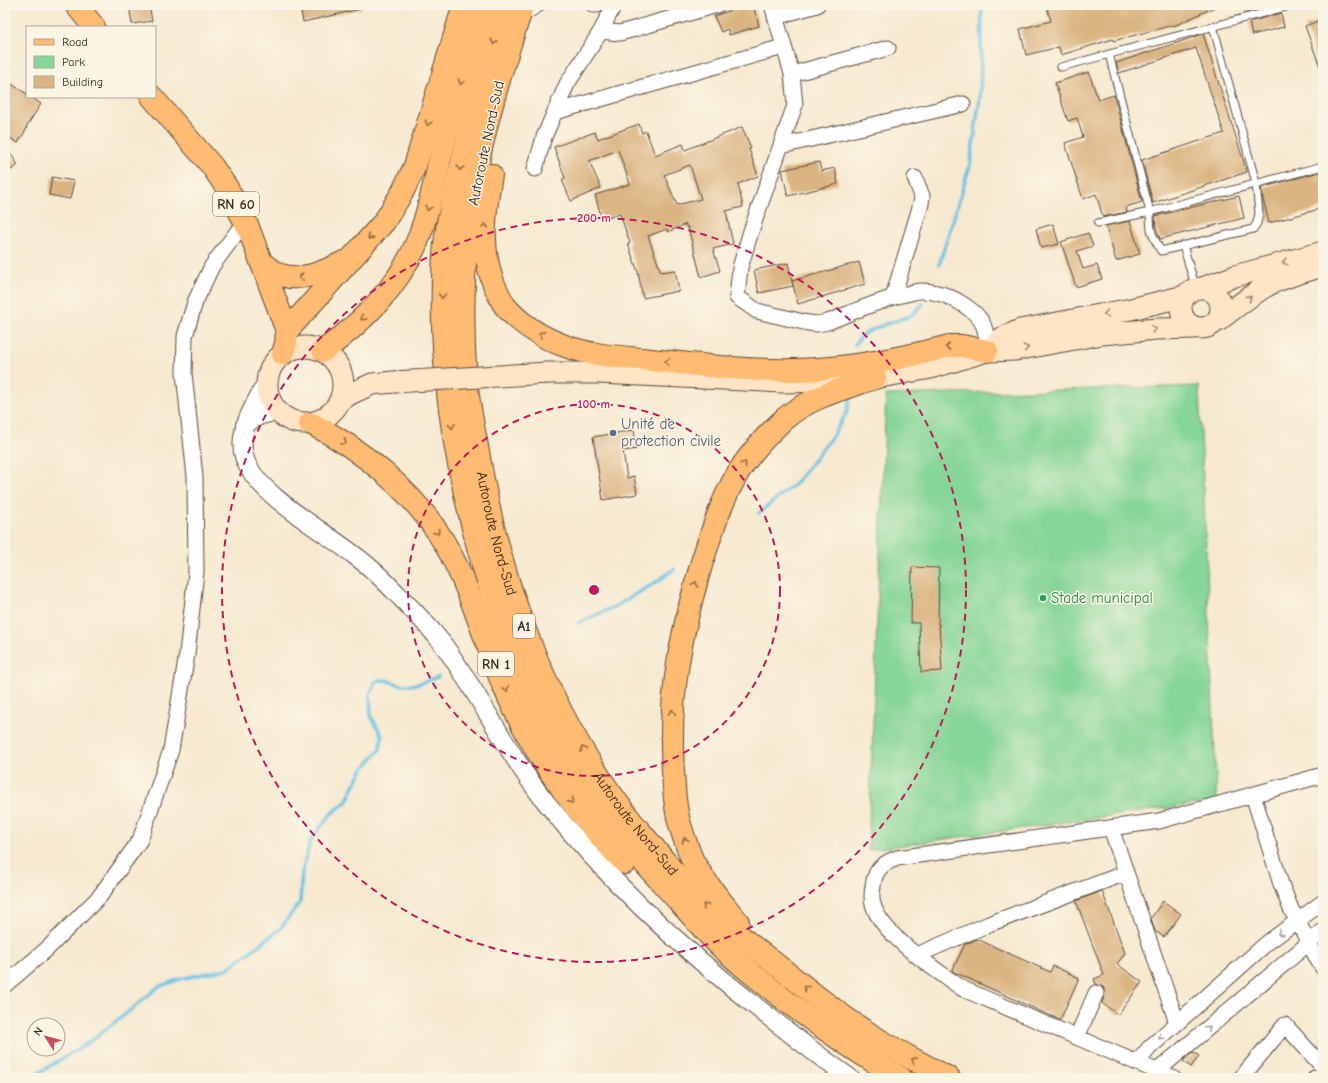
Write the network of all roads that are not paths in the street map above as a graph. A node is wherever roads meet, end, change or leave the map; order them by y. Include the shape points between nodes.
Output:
1 (76, 5) edge
2 (464, 5) edge
3 (486, 5) edge
4 (614, 5) edge
5 (717, 5) edge
6 (817, 5) edge
7 (1293, 5) edge
8 (521, 8) edge
9 (774, 11) edge
10 (93, 26) edge
11 (1213, 26) junction
12 (601, 31) junction
13 (784, 47) junction
14 (888, 48) dead end
15 (507, 51) junction
16 (1109, 54) junction
17 (1061, 67) dead end
18 (792, 74) junction
19 (153, 98) edge
20 (963, 104) dead end
21 (555, 112) junction
22 (781, 146) junction
23 (1323, 166) edge
24 (535, 169) dead end
25 (915, 178) dead end
26 (1256, 184) junction
27 (1150, 212) junction
28 (1098, 223) dead end
29 (248, 227) junction
30 (1183, 245) junction
31 (1323, 252) edge
32 (351, 259) junction
33 (262, 263) junction
34 (1323, 266) edge
35 (1194, 291) junction
36 (893, 297) junction
37 (1218, 321) junction
38 (1194, 328) junction
39 (286, 331) junction
40 (303, 351) junction
41 (987, 351) junction
42 (340, 369) junction
43 (875, 378) junction
44 (267, 381) junction
45 (372, 384) junction
46 (340, 401) junction
47 (279, 412) junction
48 (310, 423) junction
49 (244, 426) junction
50 (1323, 775) edge
51 (1253, 795) junction
52 (1111, 828) junction
53 (1126, 873) junction
54 (1323, 902) edge
55 (686, 908) junction
56 (1297, 921) junction
57 (1323, 931) edge
58 (1308, 942) junction
59 (760, 952) junction
60 (917, 955) junction
61 (1323, 968) edge
62 (5, 985) edge
63 (1096, 993) dead end
64 (1177, 1023) junction
65 (1077, 1037) junction
66 (1137, 1063) junction
67 (1323, 1067) edge
68 (1157, 1071) junction
69 (843, 1076) edge
70 (1323, 1076) edge
71 (900, 1078) edge
72 (949, 1078) edge
73 (1173, 1078) edge
74 (1241, 1078) edge
75 (1315, 1078) edge

1 - 10 main road
2 -> 32 main road via 415,166 384,222
3 -> 40 main road via 458,91 417,243 405,267 391,288 353,327
4 - 12 street
5 - 12 street via 620,33
6 - 9 street
7 - 11 lane
8 - 15 main road, Autoroute Nord-Sud / A1
8 -> 55 main road, Autoroute Nord-Sud / A1 via 474,112 452,203 444,251 443,337 448,403 460,473 474,537 490,590 538,709 581,783 628,846
9 - 13 street
11 - 16 lane
11 - 26 lane
12 - 21 street via 567,84
13 - 18 street
13 - 21 street
14 - 18 street
41 -> 15 main road via 950,346 870,363 820,369 772,370 706,366 597,354 565,346 539,334 519,320 505,305 494,286 484,244 488,194 501,123
59 -> 15 main road, Autoroute Nord-Sud / A1 via 713,914 686,886 625,813 603,782 548,683 519,613 504,568 491,520 470,410 464,355 464,299 476,174
16 - 17 lane
16 - 27 lane
18 - 22 street via 796,105
19 - 29 main road, RN 60 via 212,166
20 - 22 street
21 - 24 street via 544,137
22 - 36 street via 740,268 737,297 757,311 817,324
23 - 26 lane
25 - 36 street via 922,196 921,204
26 - 27 lane
26 - 30 lane via 1259,213 1253,229
27 - 28 lane
27 - 30 lane via 1150,228 1161,250
29 - 33 main road, RN 60
29 - 62 street via 237,232 212,266 195,302 185,336 184,373 195,477 196,572 187,654 171,750 140,840 100,896 47,949
30 - 35 lane
31 -> 35 main road
32 -> 33 main road via 304,277 279,275
32 - 39 main road
33 - 39 main road, RN 60
37 -> 34 main road via 1272,284
35 - 37 main road via 1208,289 1218,296 1222,309
35 - 38 main road via 1181,308 1184,320
35 -> 41 main road via 1131,309 1020,330 1002,338
36 - 41 street via 921,291 943,294 956,300 982,320 987,336
37 - 38 main road via 1207,328
41 -> 38 main road via 1015,350 1102,334
39 - 40 main road, RN 60 via 286,343
40 - 42 main road via 336,362
40 - 44 main road via 275,362
41 - 43 main road via 932,368
42 - 45 main road
42 - 46 main road via 343,385
43 - 45 main road, bridge via 782,382 548,373
59 -> 43 main road via 702,875 692,858 681,827 675,797 671,739 674,684 681,640 690,600 711,534 739,472 759,444 785,419 811,401
44 - 47 main road via 268,393
44 - 49 street
45 - 46 main road
46 - 48 main road via 328,416
47 - 48 main road via 288,419
47 - 49 street via 260,415
48 -> 55 main road, RN 1 via 340,440 380,470 425,515 445,544 468,592 504,687 532,742 568,797 631,869
49 - 69 street via 243,452 255,478 276,498 355,555 388,584 420,618 444,646 534,788 601,867 692,955
50 - 51 street
51 - 52 street via 1159,821
51 - 56 street via 1281,884
52 - 53 street
52 - 60 street via 897,858 886,863 878,870 874,879 873,905 879,919 891,933
53 - 60 street via 989,924
53 - 64 street
54 - 56 street
55 - 71 main road, Autoroute Nord-Sud / A1 via 710,936 758,979 818,1025
56 - 58 street
56 -> 64 street via 1267,943
57 - 58 street
58 - 61 street
68 -> 58 street
72 -> 59 main road, Autoroute Nord-Sud / A1 via 862,1030
60 - 65 street via 963,989
63 - 65 street
64 -> 66 street via 1148,1048
65 - 66 street
66 - 68 street
67 - 74 street via 1285,1024
68 - 73 street
70 - 75 street

